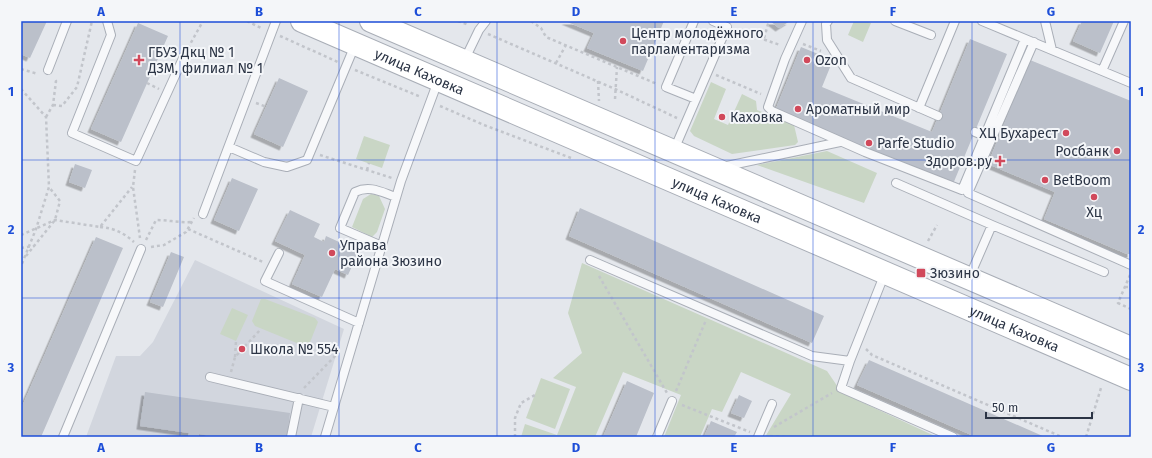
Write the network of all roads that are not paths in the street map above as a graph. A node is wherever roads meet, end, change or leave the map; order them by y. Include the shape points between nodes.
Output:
1 (67, 21) edge
2 (108, 21) edge
3 (276, 21) edge
4 (302, 21) edge
5 (486, 21) edge
6 (694, 21) edge
7 (713, 21) edge
8 (802, 21) edge
9 (828, 21) edge
10 (896, 21) edge
11 (955, 21) edge
12 (982, 21) edge
13 (1045, 21) edge
14 (1124, 21) edge
15 (374, 22) edge
16 (931, 35) dead end
17 (1025, 39) junction
18 (1034, 42) junction
19 (356, 44) junction
20 (1052, 50) junction
21 (184, 56) road end
22 (464, 62) junction
23 (48, 70) road end
24 (1102, 71) junction
25 (439, 80) junction
26 (1131, 83) edge
27 (696, 99) junction
28 (919, 108) junction
29 (938, 116) dead end
30 (974, 132) dead end
31 (985, 136) junction
32 (840, 142) junction
33 (677, 144) junction
34 (229, 147) junction
35 (712, 169) junction
36 (896, 183) dead end
37 (396, 197) junction
38 (202, 214) dead end
39 (992, 225) junction
40 (382, 246) junction
41 (141, 249) road end
42 (278, 253) dead end
43 (590, 260) road end
44 (1131, 265) edge
45 (885, 272) junction
46 (1104, 272) dead end
47 (969, 279) junction
48 (359, 323) junction
49 (1131, 348) edge
50 (850, 361) junction
51 (210, 377) dead end
52 (1131, 379) edge
53 (299, 398) junction
54 (672, 401) road end
55 (772, 404) dead end
56 (334, 407) junction
57 (758, 436) edge
58 (63, 437) edge
59 (291, 437) edge
60 (325, 437) edge
61 (658, 437) edge
62 (953, 437) edge

1 - 23 lane
2 - 21 lane via 111,35 72,133 136,161
3 - 34 lane
4 - 19 main road, улица Каховка
5 - 22 lane
6 - 27 lane via 666,87
7 - 27 lane via 727,27
8 - 32 lane via 768,107
9 - 28 lane via 827,40 851,78
10 - 16 lane
11 - 28 lane
12 - 17 lane
13 - 20 lane
14 - 24 lane
15 - 22 main road, улица Каховка
17 - 18 lane
17 - 31 lane
18 - 20 lane
18 - 44 lane via 968,193
19 - 25 main road, улица Каховка
19 - 34 lane via 307,160 287,167 264,162
20 - 24 lane
22 - 33 main road, улица Каховка
24 - 26 lane
25 - 37 lane
25 - 45 main road, улица Каховка
27 - 33 lane
28 - 29 lane
30 - 31 lane
31 - 32 lane via 962,190
32 - 35 lane
33 - 35 main road, улица Каховка
34 - 38 lane
35 - 47 main road, улица Каховка
36 - 39 lane
37 - 40 lane
37 - 40 lane via 376,189 355,192 340,228
39 - 46 lane
39 - 47 lane
40 - 48 lane
41 - 58 lane
42 - 48 lane via 265,281
43 - 50 lane via 812,356
45 - 50 lane
45 - 52 main road, улица Каховка
47 - 49 main road, улица Каховка
48 - 56 lane
50 - 62 lane via 841,388
51 - 53 lane
53 - 56 lane
53 - 59 lane
54 - 61 lane
55 - 57 lane
56 - 60 lane

